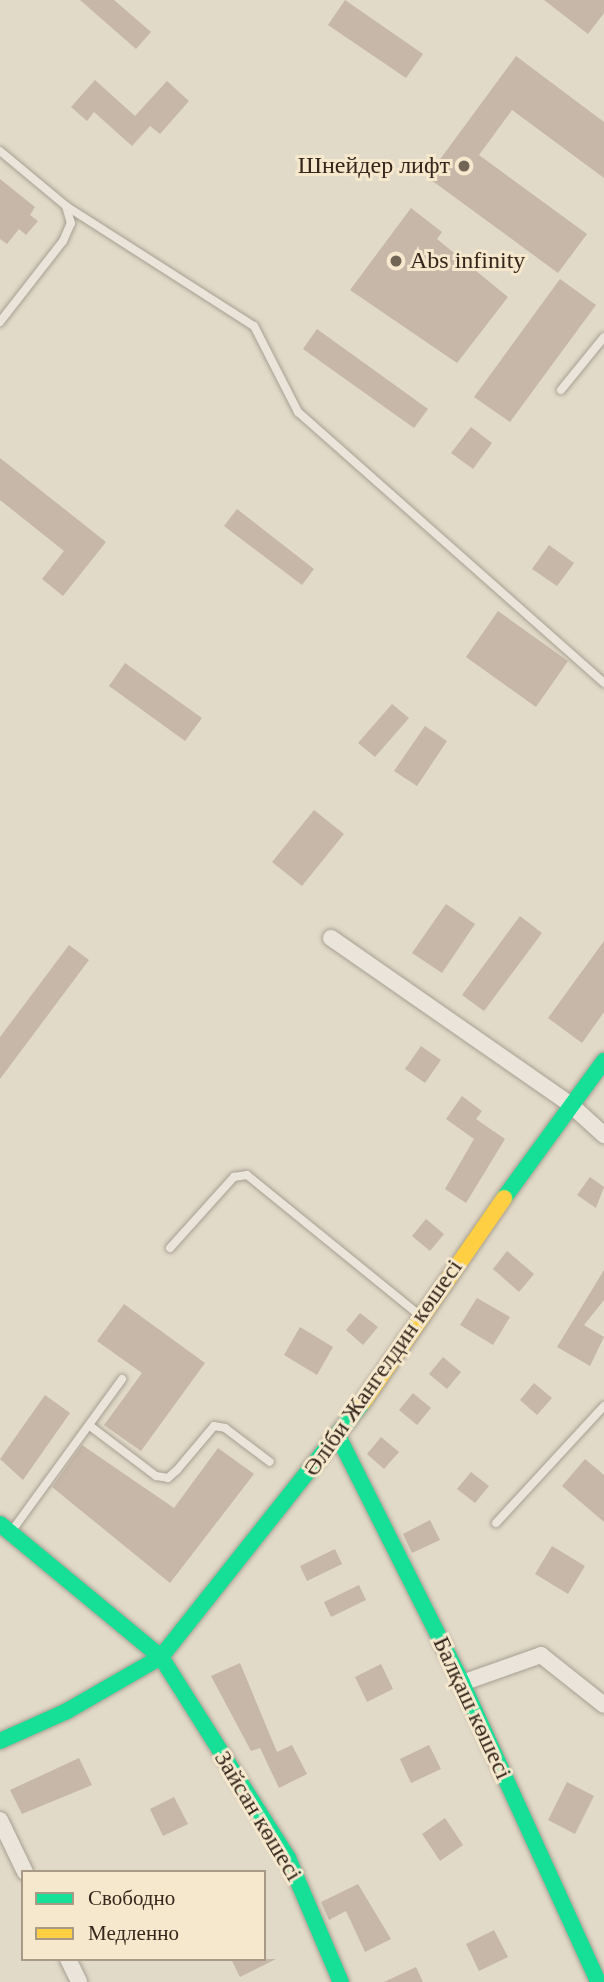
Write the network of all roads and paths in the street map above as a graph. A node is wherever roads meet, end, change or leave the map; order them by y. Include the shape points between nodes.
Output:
1 (0, 151) edge
2 (66, 206) junction
3 (0, 322) edge
4 (604, 338) edge
5 (561, 390) dead end
6 (604, 683) edge
7 (331, 938) dead end
8 (604, 1060) edge
9 (571, 1105) junction
10 (604, 1135) edge
11 (170, 1248) dead end
12 (419, 1315) junction
13 (122, 1379) dead end
14 (604, 1406) edge
15 (90, 1426) junction
16 (339, 1438) junction
17 (270, 1462) dead end
18 (496, 1523) dead end
19 (6, 1528) edge
20 (161, 1657) junction
21 (462, 1683) junction
22 (604, 1704) edge
23 (0, 1741) edge
24 (0, 1820) edge
25 (24, 1870) edge
26 (69, 1961) edge
27 (79, 1982) edge
28 (341, 1982) edge
29 (598, 1982) edge

1 - 2 lane
2 - 3 lane via 71,223 63,241
2 - 6 lane via 254,326 298,412
4 - 5 lane
7 - 9 street
8 - 9 street, Әліби Жангелдин көшесі
9 - 10 street
9 - 12 street, Әліби Жангелдин көшесі
11 - 12 lane via 234,1177 247,1175
12 - 16 street, Әліби Жангелдин көшесі
13 - 15 lane
14 - 18 lane
15 - 17 lane via 156,1476 168,1478 214,1426 225,1428
15 - 19 lane
16 - 20 street, Әліби Жангелдин көшесі
16 - 21 street, Балқаш көшесі
19 - 20 street, Зайсан көшесі
20 - 23 street via 67,1712
20 - 28 street, Зайсан көшесі via 288,1858
21 - 22 street via 541,1655
21 - 29 street, Балқаш көшесі
24 - 25 street
26 - 27 street

